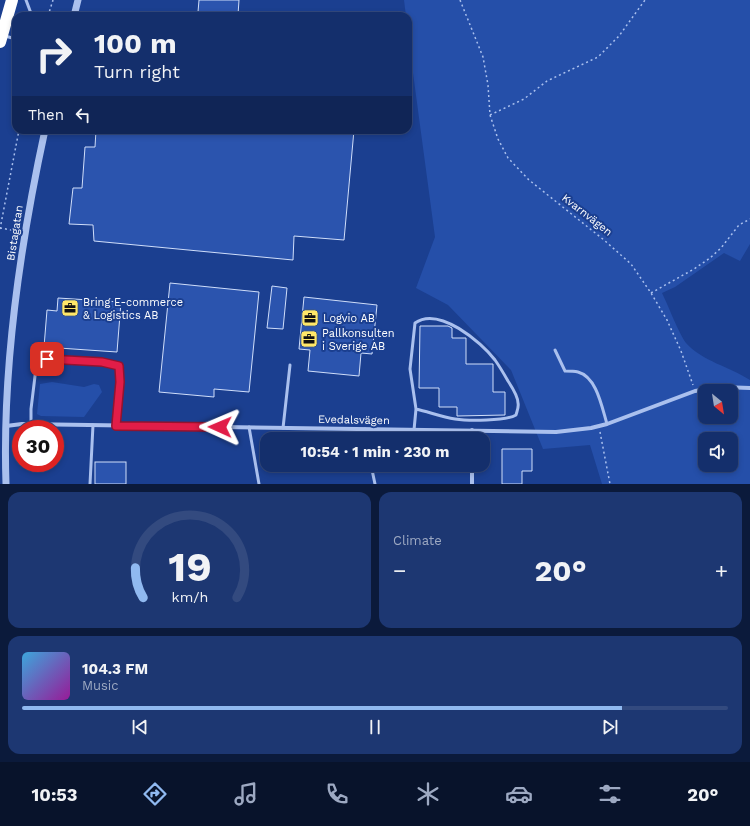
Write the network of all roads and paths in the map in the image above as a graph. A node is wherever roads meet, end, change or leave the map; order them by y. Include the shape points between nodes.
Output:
1 (12, 0) edge
2 (26, 0) edge
3 (53, 0) edge
4 (78, 0) edge
5 (460, 0) edge
6 (646, 0) edge
7 (30, 12) edge
8 (49, 12) edge
9 (75, 12) edge
10 (1, 37) edge
11 (12, 38) edge
12 (490, 115) junction
13 (19, 134) edge
14 (44, 134) edge
15 (750, 219) edge
16 (0, 228) edge
17 (26, 232) junction
18 (651, 293) junction
19 (556, 350) dead end
20 (290, 365) dead end
21 (750, 388) edge
22 (695, 391) junction
23 (416, 409) junction
24 (31, 420) edge
25 (607, 424) junction
26 (64, 425) edge
27 (93, 425) junction
28 (6, 426) junction
29 (12, 426) edge
30 (116, 426) junction
31 (599, 426) junction
32 (249, 427) junction
33 (283, 428) junction
34 (365, 429) junction
35 (414, 430) junction
36 (472, 430) joint
37 (365, 432) edge
38 (372, 472) edge
39 (472, 472) edge
40 (6, 484) edge
41 (90, 484) edge
42 (259, 484) edge
43 (375, 484) edge
44 (472, 484) edge
45 (610, 484) edge

1 - 10 highway
2 - 7 lane
3 - 8 path
4 - 9 street
5 - 12 path, Kvarnvägen via 485,66
6 - 12 path via 619,36 598,57 547,81 524,99
10 - 11 lane
12 - 18 path, Kvarnvägen via 498,139 514,166 624,256
13 - 16 path
14 - 17 street, Bistagatan
15 - 18 path via 739,225 710,258
16 - 17 path
17 - 28 street, Bistagatan via 11,341
18 - 22 path, Kvarnvägen via 679,345
19 - 25 lane via 565,371 578,372 587,377 599,394
20 - 33 lane
21 - 22 street via 722,387
22 - 25 street, Evedalsvägen
23 - 23 lane via 410,369 415,323 420,320 439,320 453,324 473,339 495,360 519,402 516,415 502,419 456,419
23 - 35 lane
24 - 30 lane via 36,368 39,363 47,359 102,362 119,366
25 - 31 street, Evedalsvägen
26 - 27 street, Evedalsvägen
27 - 30 street, Evedalsvägen
27 - 41 lane
28 - 29 street, Evedalsvägen
28 - 40 street, Bistagatan
30 - 32 street, Evedalsvägen
31 - 36 street, Evedalsvägen via 556,432
31 - 45 path
32 - 33 street, Evedalsvägen
32 - 42 lane
33 - 34 street, Evedalsvägen
34 - 35 street, Evedalsvägen
34 - 37 lane
35 - 36 street, Evedalsvägen
38 - 43 lane
39 - 44 street

